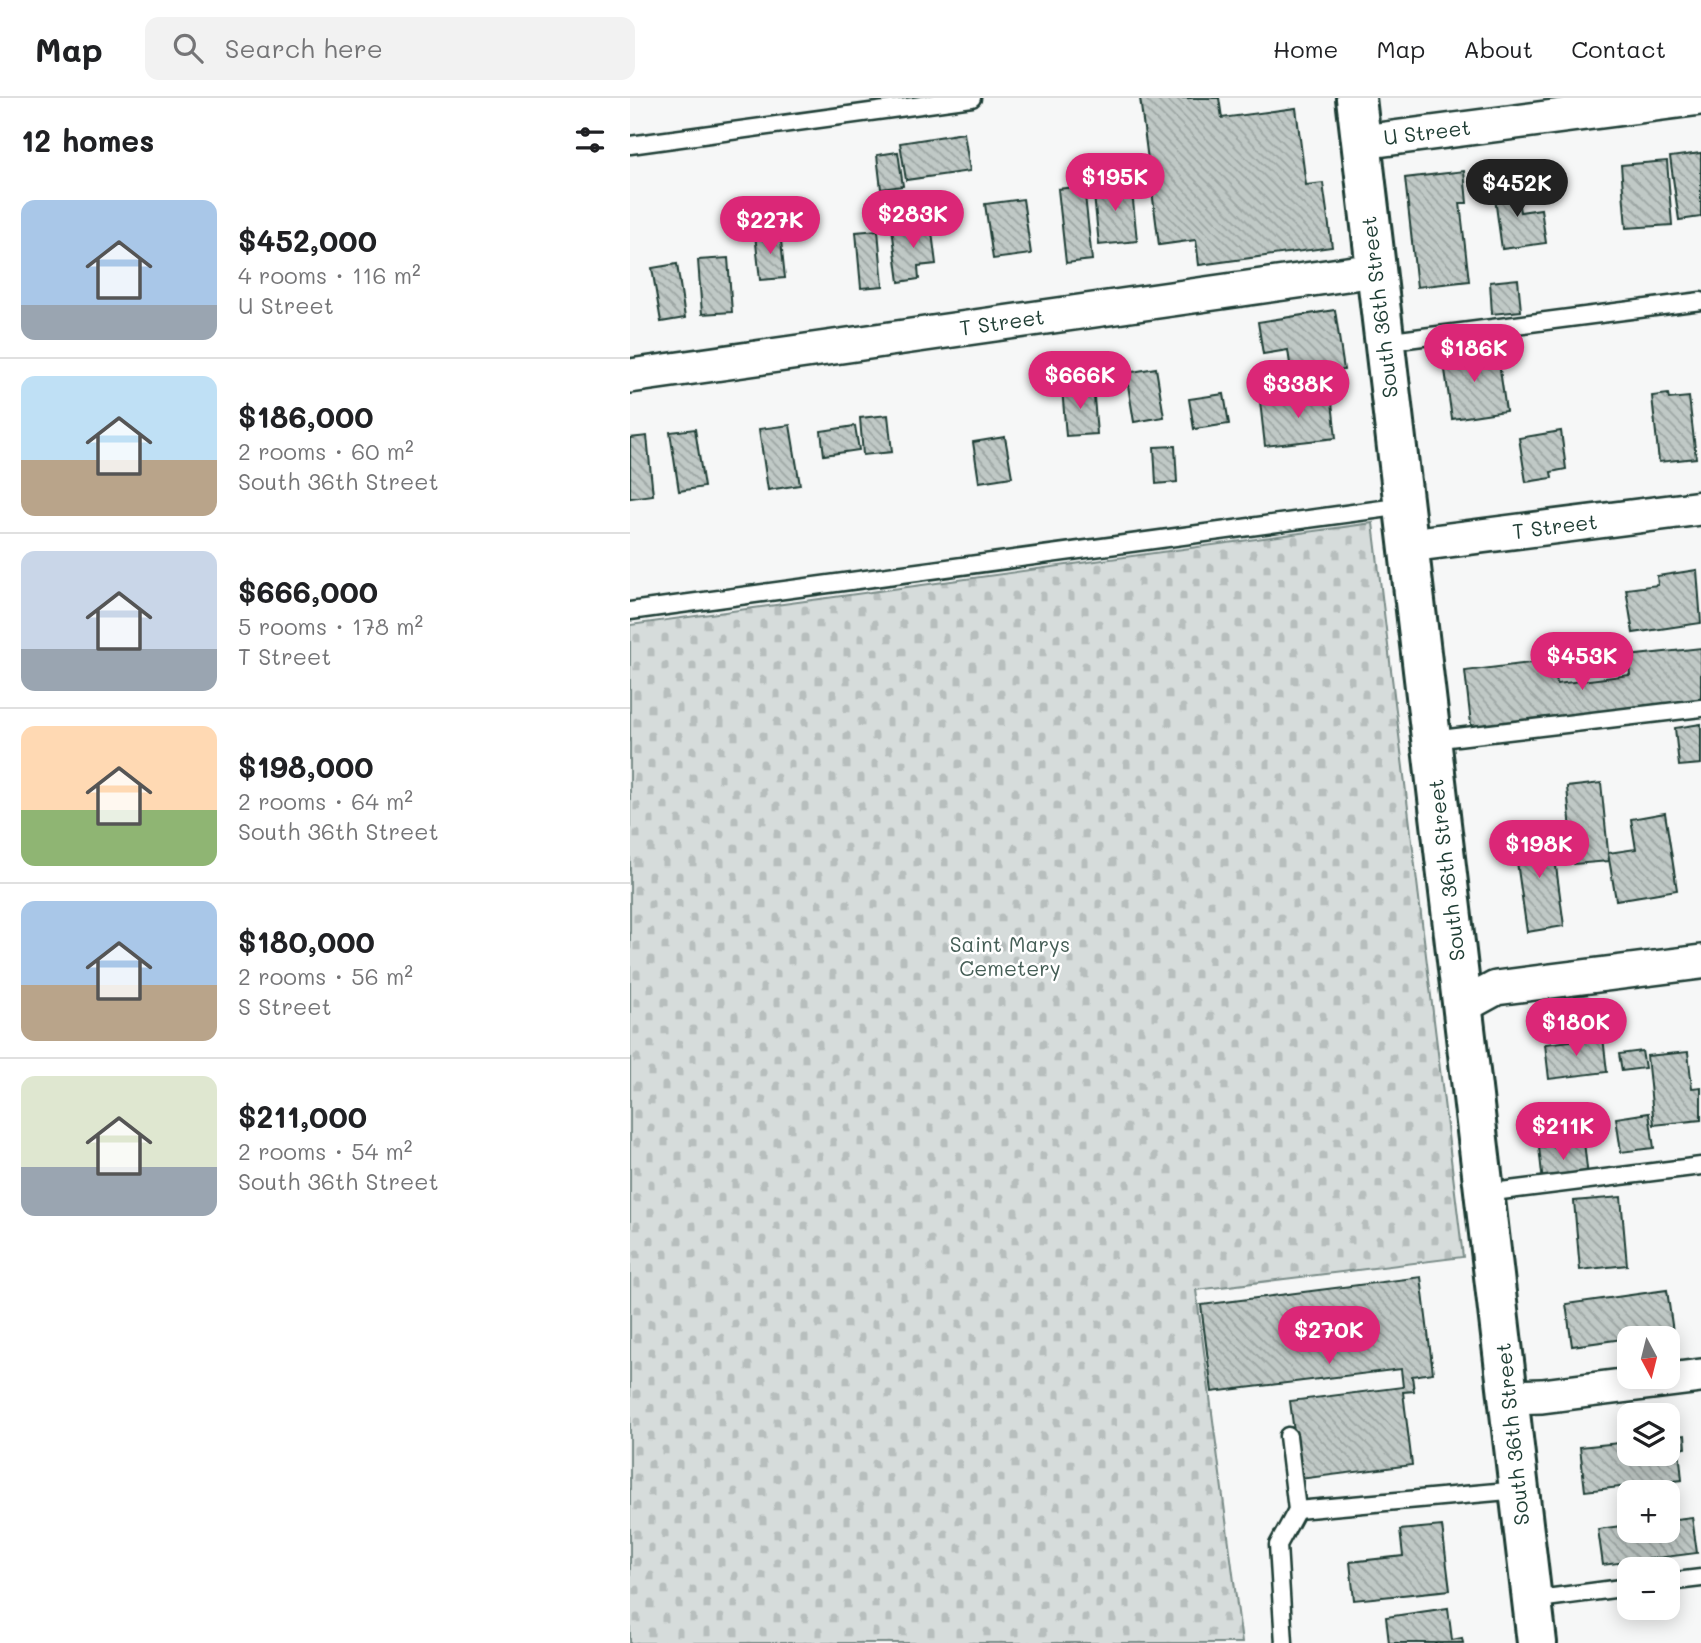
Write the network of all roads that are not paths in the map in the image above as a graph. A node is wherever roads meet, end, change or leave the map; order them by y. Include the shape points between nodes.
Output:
1 (972, 98) edge
2 (1356, 98) edge
3 (1701, 98) edge
4 (1362, 142) junction
5 (630, 145) edge
6 (1375, 270) junction
7 (1701, 301) edge
8 (1384, 342) junction
9 (630, 376) edge
10 (1405, 506) junction
11 (1701, 508) edge
12 (1410, 545) junction
13 (630, 611) edge
14 (1701, 708) edge
15 (1432, 740) junction
16 (1701, 962) edge
17 (1462, 1006) junction
18 (1701, 1166) edge
19 (1485, 1194) junction
20 (1701, 1376) edge
21 (1509, 1397) junction
22 (1288, 1436) dead end
23 (1519, 1490) junction
24 (1297, 1510) junction
25 (1701, 1578) edge
26 (1680, 1581) edge
27 (1617, 1589) edge
28 (1531, 1600) junction
29 (1284, 1643) edge
30 (1537, 1643) edge

1 - 5 lane
2 - 4 main road, South 36th Street
3 - 4 street, U Street
4 - 6 main road, South 36th Street
6 - 8 main road, South 36th Street
6 - 9 street, T Street
7 - 8 lane
8 - 10 main road, South 36th Street
10 - 12 main road, South 36th Street
10 - 13 lane
11 - 12 street, T Street
12 - 15 main road, South 36th Street
14 - 15 lane
15 - 17 main road, South 36th Street
16 - 17 street via 1496,988
17 - 19 main road, South 36th Street
18 - 19 lane
19 - 21 main road, South 36th Street
20 - 21 street
21 - 23 main road, South 36th Street
22 - 24 lane
23 - 24 lane
23 - 28 main road, South 36th Street
24 - 29 lane via 1278,1545
25 - 26 lane
27 - 28 lane
28 - 30 main road, South 36th Street

